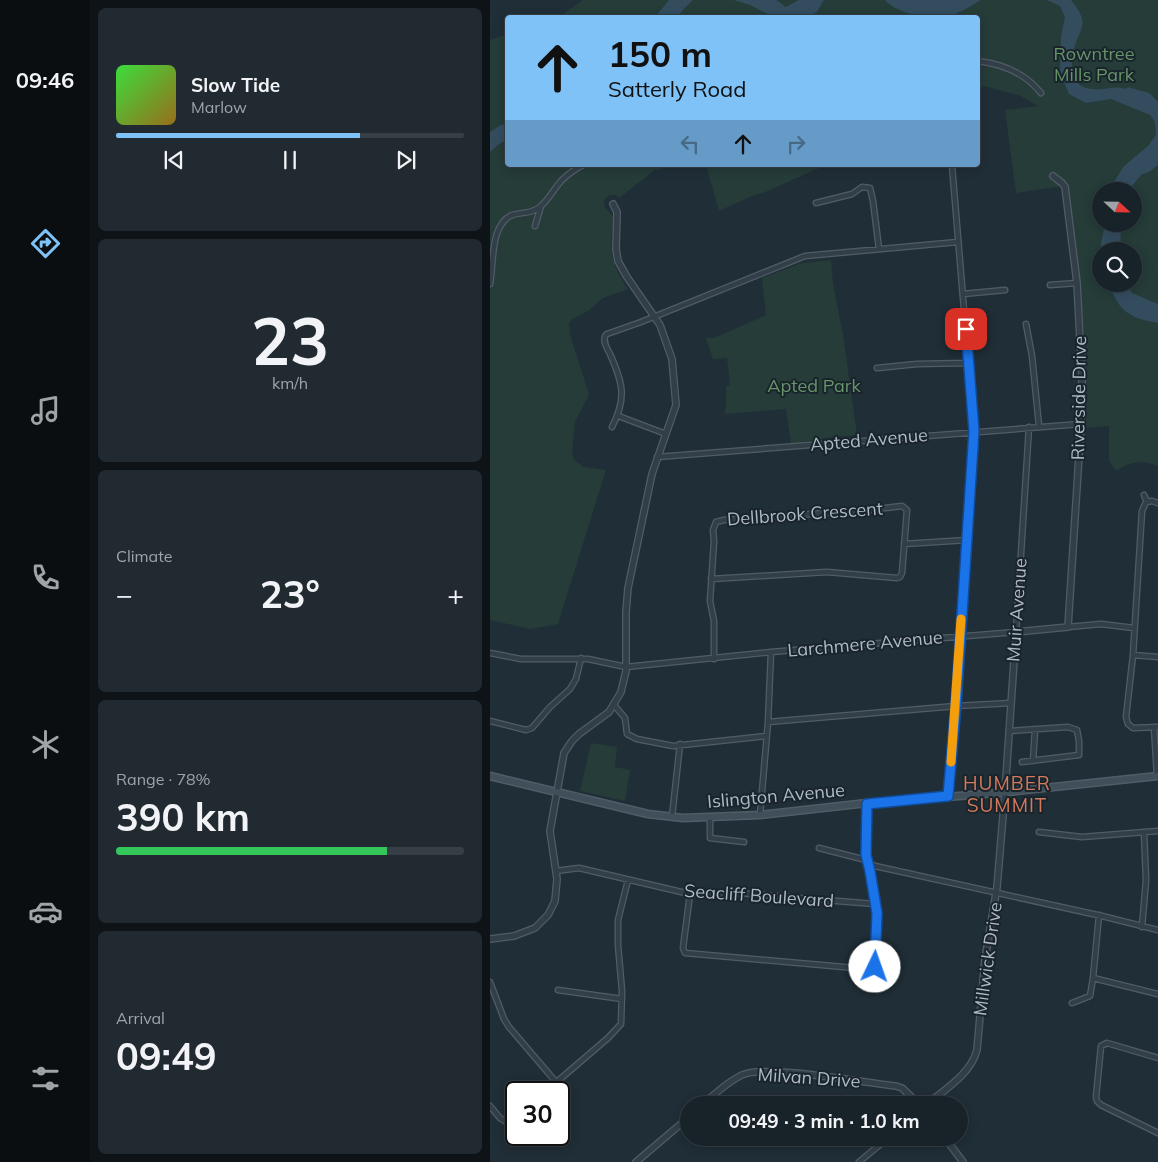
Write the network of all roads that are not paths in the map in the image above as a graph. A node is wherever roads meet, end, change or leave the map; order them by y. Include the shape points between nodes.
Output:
1 (980, 61) edge
2 (1041, 93) dead end
3 (579, 167) edge
4 (952, 167) edge
5 (1053, 176) dead end
6 (816, 203) dead end
7 (612, 204) dead end
8 (541, 206) junction
9 (535, 226) dead end
10 (958, 242) junction
11 (879, 249) junction
12 (1077, 283) junction
13 (490, 284) edge
14 (1050, 285) dead end
15 (1005, 290) dead end
16 (963, 294) junction
17 (654, 316) junction
18 (1026, 324) dead end
19 (968, 364) junction
20 (877, 368) dead end
21 (618, 415) junction
22 (1081, 424) junction
23 (1039, 426) junction
24 (612, 427) dead end
25 (1029, 427) junction
26 (974, 431) junction
27 (666, 434) junction
28 (657, 457) junction
29 (1144, 495) dead end
30 (1148, 502) junction
31 (1158, 504) edge
32 (967, 540) junction
33 (904, 544) junction
34 (711, 579) junction
35 (1068, 626) junction
36 (1134, 628) junction
37 (1016, 632) junction
38 (959, 636) junction
39 (772, 652) junction
40 (490, 653) edge
41 (1134, 655) junction
42 (1158, 657) edge
43 (581, 658) junction
44 (714, 658) junction
45 (626, 667) junction
46 (1012, 703) junction
47 (614, 705) junction
48 (956, 706) junction
49 (490, 721) edge
50 (768, 722) junction
51 (1156, 727) edge
52 (1035, 730) junction
53 (1009, 731) junction
54 (766, 736) junction
55 (680, 744) junction
56 (1032, 761) junction
57 (1022, 762) dead end
58 (490, 776) edge
59 (1158, 776) edge
60 (556, 792) junction
61 (1006, 792) junction
62 (948, 796) junction
63 (867, 804) junction
64 (760, 815) junction
65 (672, 818) junction
66 (710, 818) junction
67 (1158, 831) edge
68 (1038, 832) dead end
69 (1144, 832) junction
70 (744, 842) dead end
71 (819, 848) dead end
72 (868, 863) junction
73 (556, 871) junction
74 (628, 880) junction
75 (690, 894) junction
76 (997, 894) junction
77 (875, 904) junction
78 (1099, 915) junction
79 (1142, 927) junction
80 (1158, 930) edge
81 (490, 939) edge
82 (1093, 978) junction
83 (490, 982) edge
84 (558, 990) dead end
85 (1158, 994) edge
86 (622, 999) junction
87 (1072, 1003) dead end
88 (1158, 1058) edge
89 (555, 1081) edge
90 (557, 1081) edge
91 (712, 1096) edge
92 (910, 1096) edge
93 (936, 1096) edge
94 (490, 1106) edge
95 (505, 1122) edge
96 (680, 1124) edge
97 (1158, 1133) edge
98 (878, 1146) edge
99 (951, 1146) edge
100 (636, 1162) edge
101 (859, 1162) edge
102 (963, 1162) edge

1 - 2 street via 1017,72 1035,84
3 - 8 street via 561,181
4 - 10 street
5 - 12 street, Riverside Drive via 1065,187
6 - 11 street via 852,194 862,187 870,188
7 - 17 street via 617,212 618,261
8 - 9 street
8 - 13 street via 531,212 514,214 496,228 491,243
10 - 11 street
10 - 16 street
11 - 17 street via 805,256
12 - 14 street
12 - 22 street, Riverside Drive
15 - 16 street
16 - 19 street
17 - 21 street via 605,336 604,342 622,385
17 - 27 street via 672,359 676,390 675,410
18 - 23 street
19 - 20 street
19 - 26 street
21 - 24 street
21 - 27 street
22 - 23 street, Apted Avenue
22 - 35 street, Riverside Drive
23 - 25 street, Apted Avenue
25 - 26 street, Apted Avenue
25 - 37 street, Muir Avenue
26 - 28 street, Apted Avenue
26 - 32 street
27 - 28 street
28 - 45 street via 626,600
29 - 30 street
30 - 31 street
30 - 36 street via 1142,511
32 - 33 street
32 - 38 street
33 - 34 street via 902,573 897,578 827,572
33 - 34 street, Dellbrook Crescent via 907,512 902,506 720,521 714,526
34 - 44 street, Dellbrook Crescent
35 - 36 street, Larchmere Avenue via 1101,624
35 - 37 street, Larchmere Avenue
36 - 41 street
37 - 38 street, Larchmere Avenue
37 - 46 street, Muir Avenue
38 - 39 street, Larchmere Avenue
38 - 48 street
39 - 44 street, Larchmere Avenue
39 - 50 street
40 - 43 street, Larchmere Avenue via 521,659
41 - 42 street
41 - 51 street via 1127,721 1133,728
43 - 45 street, Larchmere Avenue
43 - 49 street via 570,689 532,728 526,730
44 - 45 street, Larchmere Avenue
45 - 47 street via 624,683
46 - 48 street
46 - 53 street, Muir Avenue
47 - 55 street via 625,718 629,736 664,745
47 - 60 street via 567,747
48 - 50 street
48 - 62 street
50 - 54 street
51 - 59 street
52 - 53 street
52 - 56 street
52 - 56 street via 1068,727 1077,730 1079,755
53 - 61 street, Muir Avenue
54 - 55 street
54 - 64 street
55 - 65 street
56 - 57 street
58 - 60 main road, Islington Avenue
59 - 61 main road, Islington Avenue
60 - 65 main road, Islington Avenue
60 - 73 street via 550,830
61 - 62 main road, Islington Avenue
61 - 76 street, Millwick Drive
62 - 63 main road, Islington Avenue
63 - 64 main road, Islington Avenue
63 - 72 street
64 - 66 main road, Islington Avenue
65 - 66 main road, Islington Avenue
66 - 70 street via 710,838
67 - 69 street
68 - 69 street via 1082,837
69 - 79 street via 1146,880
71 - 72 street
72 - 76 street
72 - 77 street
73 - 74 street, Seacliff Boulevard via 579,868
73 - 81 street via 555,902 542,922 525,933
74 - 75 street, Seacliff Boulevard
74 - 86 street via 618,920
75 - 77 street, Seacliff Boulevard via 738,893
75 - 77 street via 685,953 872,971 875,967
76 - 78 street
76 - 93 street, Millwick Drive via 985,959 976,1054 965,1071
78 - 79 street
78 - 82 street
79 - 80 street
82 - 85 street
82 - 87 street via 1090,996
83 - 89 street via 508,1027
84 - 86 street
86 - 90 street via 621,1024 616,1031
88 - 97 street via 1107,1043 1101,1046 1096,1097 1101,1105
91 - 92 street, Milvan Drive via 743,1074 772,1072 896,1086
94 - 95 street
96 - 100 street
98 - 101 street
99 - 102 street

